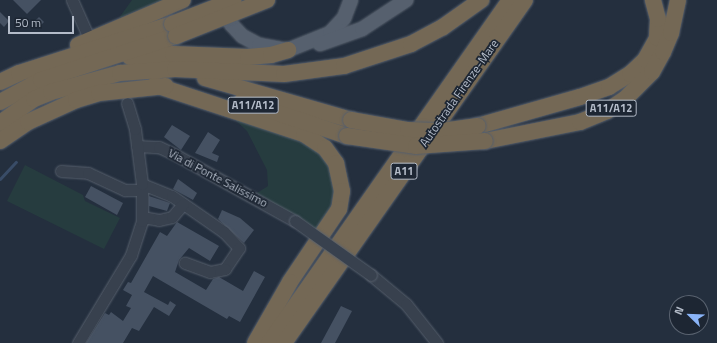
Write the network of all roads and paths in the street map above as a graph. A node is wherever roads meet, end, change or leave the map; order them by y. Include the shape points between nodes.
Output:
1 (72, 0) edge
2 (183, 0) edge
3 (223, 0) edge
4 (234, 0) edge
5 (267, 0) edge
6 (351, 0) edge
7 (406, 0) edge
8 (481, 0) edge
9 (510, 0) edge
10 (525, 0) edge
11 (537, 0) edge
12 (653, 0) edge
13 (678, 0) edge
14 (174, 30) junction
15 (87, 33) dead end
16 (293, 49) junction
17 (111, 58) junction
18 (175, 69) junction
19 (19, 72) junction
20 (0, 82) edge
21 (155, 86) junction
22 (460, 93) junction
23 (0, 102) edge
24 (127, 103) dead end
25 (0, 123) edge
26 (0, 141) edge
27 (137, 146) junction
28 (61, 171) dead end
29 (143, 187) junction
30 (183, 204) junction
31 (142, 217) junction
32 (184, 263) dead end
33 (78, 343) edge
34 (256, 343) edge
35 (268, 343) edge
36 (284, 343) edge
37 (437, 343) edge

1 - 15 street
2 - 19 highway
3 - 16 main road via 228,18 242,36 259,45
4 - 14 highway, bridge
5 - 14 highway, bridge
6 - 16 main road via 344,18 335,29 325,36
7 - 16 main road via 376,21 343,37
8 - 18 highway via 417,41 392,52 344,66 284,74
9 - 35 highway, Autostrada Firenze-Mare / A11
10 - 22 highway, Autostrada Firenze-Mare / A11
11 - 22 highway via 504,45
12 - 18 highway, bridge via 658,19 656,38 645,60 630,74 609,87 580,98 478,126 442,131 413,131 351,120
13 - 21 highway, A11/A12, bridge via 671,33 663,52 652,72 625,99 607,111 580,122 485,141 416,146 347,136 217,94 184,87
14 - 17 highway
14 - 19 highway
16 - 17 highway via 271,55 248,57 173,54
17 - 23 highway via 41,80
18 - 25 highway via 120,73 71,85 34,99
19 - 20 highway
21 - 26 highway, A11/A12 via 99,93 76,100 28,122
21 - 34 highway via 304,134 325,148 336,164 342,191 339,209 290,282
22 - 36 highway, Autostrada Firenze-Mare / A11
24 - 27 street
27 - 29 street
27 - 37 street, Via di Ponte Salissimo, bridge via 159,147 174,154 295,221 371,275 406,304
28 - 29 street via 88,173 125,190
29 - 30 street
29 - 31 street
30 - 31 street via 172,217 159,220
30 - 32 street via 224,232 239,248 225,269 210,272
31 - 33 street via 132,254

